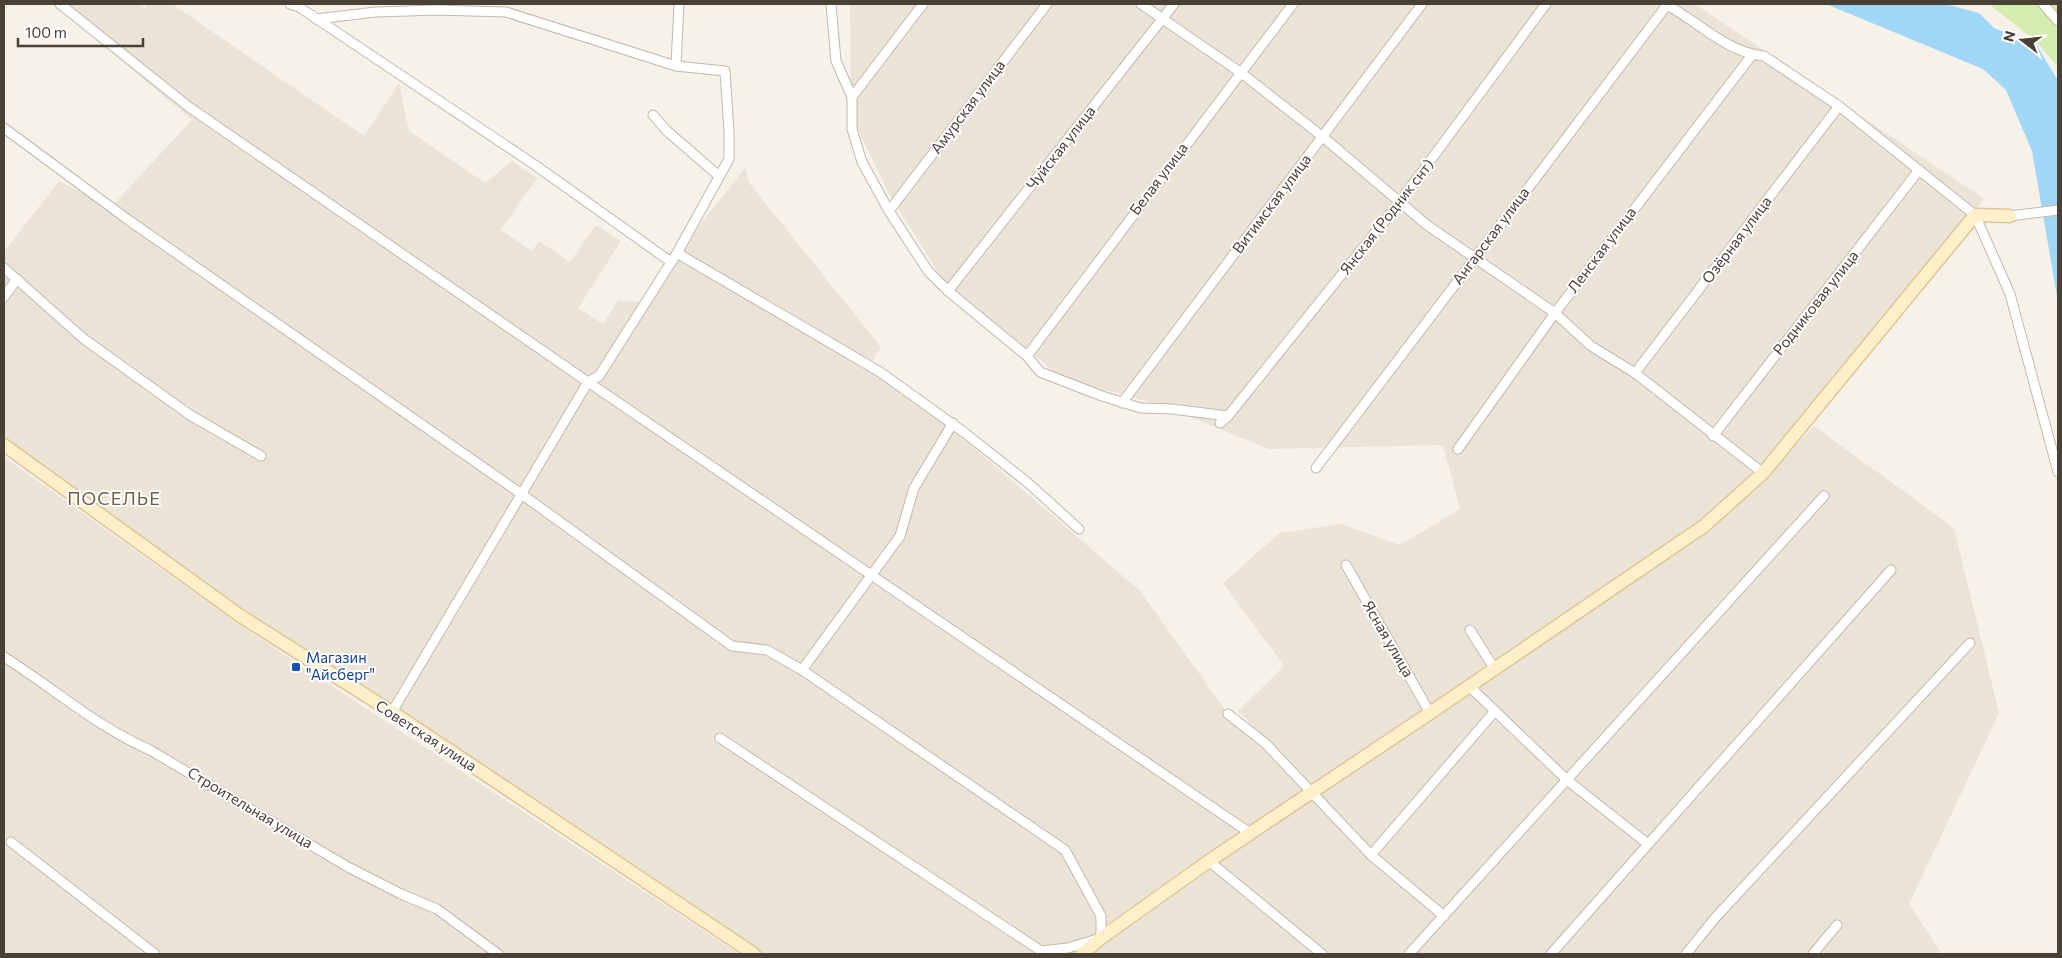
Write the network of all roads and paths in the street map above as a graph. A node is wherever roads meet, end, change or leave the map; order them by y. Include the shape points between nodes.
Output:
1 (60, 4) edge
2 (290, 4) edge
3 (679, 4) edge
4 (831, 4) edge
5 (923, 4) edge
6 (1047, 4) edge
7 (1142, 4) edge
8 (1174, 4) edge
9 (1293, 4) edge
10 (1422, 4) edge
11 (1546, 4) edge
12 (1666, 4) edge
13 (2043, 4) edge
14 (506, 8) edge
15 (316, 19) junction
16 (1162, 20) junction
17 (2058, 21) edge
18 (1752, 55) junction
19 (676, 66) junction
20 (1240, 72) junction
21 (852, 97) junction
22 (1839, 106) junction
23 (653, 115) dead end
24 (4, 128) edge
25 (1322, 137) junction
26 (1918, 170) junction
27 (719, 176) junction
28 (1400, 203) junction
29 (2058, 210) edge
30 (889, 211) junction
31 (1975, 215) junction
32 (2010, 216) joint
33 (676, 253) junction
34 (1474, 257) junction
35 (670, 262) junction
36 (4, 268) edge
37 (17, 278) junction
38 (948, 291) junction
39 (4, 297) edge
40 (1554, 313) junction
41 (1026, 356) junction
42 (1635, 373) junction
43 (588, 382) junction
44 (1122, 403) junction
45 (1228, 416) junction
46 (953, 423) junction
47 (1220, 423) dead end
48 (1714, 436) junction
49 (4, 445) edge
50 (1458, 449) dead end
51 (261, 456) dead end
52 (1316, 468) dead end
53 (2058, 472) edge
54 (1763, 473) junction
55 (520, 493) junction
56 (1824, 496) dead end
57 (1079, 529) dead end
58 (1346, 565) dead end
59 (1892, 570) dead end
60 (871, 576) junction
61 (1470, 630) dead end
62 (1970, 643) dead end
63 (4, 657) edge
64 (1494, 668) junction
65 (802, 670) junction
66 (1469, 686) junction
67 (1495, 711) junction
68 (392, 712) junction
69 (1430, 713) junction
70 (1228, 714) dead end
71 (720, 738) dead end
72 (1567, 780) junction
73 (1311, 792) junction
74 (1250, 833) junction
75 (11, 842) dead end
76 (1648, 844) junction
77 (1371, 855) junction
78 (1208, 861) junction
79 (1444, 916) junction
80 (1837, 925) dead end
81 (1101, 938) junction
82 (155, 954) edge
83 (498, 954) edge
84 (754, 954) edge
85 (1082, 954) edge
86 (1322, 954) edge
87 (1410, 954) edge
88 (1551, 954) edge
89 (1686, 954) edge
90 (1813, 954) edge

1 - 43 street via 189,107
2 - 15 street
3 - 19 street
4 - 21 street via 836,61
5 - 21 street
6 - 30 street, Амурская улица
7 - 16 street
8 - 16 street, Чуйская улица
9 - 20 street, Белая улица
10 - 25 street, Витимская улица
11 - 28 street, Янская (Родник снт)
12 - 18 street via 1679,10 1714,38
12 - 34 street, Ангарская улица
13 - 17 street
14 - 15 street via 376,12
14 - 19 street
15 - 35 street via 535,165
16 - 20 street
16 - 38 street, Чуйская улица
18 - 22 street via 1764,56
18 - 40 street, Ленская улица
19 - 27 street via 725,72 729,159
20 - 25 street
20 - 41 street, Белая улица
21 - 30 street via 852,129 862,162
22 - 26 street
22 - 42 street, Озёрная улица
23 - 27 street
24 - 55 street via 127,219
25 - 28 street
25 - 44 street, Витимская улица
26 - 31 street
26 - 48 street, Родниковая улица
27 - 33 street
28 - 34 street
28 - 45 street, Янская (Родник снт)
29 - 32 street
30 - 38 street via 928,272
31 - 32 street
31 - 53 street via 2010,294
31 - 54 street
33 - 35 street
33 - 46 street via 880,372
34 - 40 street
34 - 52 street, Ангарская улица
35 - 43 street via 600,376
36 - 37 street
37 - 39 street
37 - 51 street via 84,339 190,415
38 - 41 street
40 - 42 street via 1591,346
40 - 50 street, Ленская улица
41 - 44 street via 1040,372
42 - 48 street
43 - 55 street
43 - 60 street
44 - 45 street via 1141,408
45 - 47 street, Янская (Родник снт)
46 - 57 street
46 - 60 street via 914,488 900,536
48 - 54 street
49 - 68 street, Советская улица via 239,616
54 - 64 street via 1704,526
55 - 65 street via 732,646 767,650
55 - 68 street
56 - 72 street
58 - 69 street, Ясная улица
59 - 76 street
60 - 65 street
60 - 74 street
61 - 64 street
62 - 89 street via 1715,918
63 - 83 street, Строительная улица via 136,744 348,867 437,909
64 - 66 street
65 - 81 street via 1065,850 1101,916
66 - 67 street
66 - 69 street
67 - 72 street
67 - 77 street
68 - 84 street, Советская улица
69 - 73 street
70 - 73 street via 1265,743
71 - 81 street via 1041,951 1068,948
72 - 76 street
72 - 79 street
73 - 74 street
73 - 77 street
74 - 78 street
75 - 82 street
76 - 88 street
77 - 79 street
78 - 81 street
78 - 86 street
79 - 87 street
80 - 90 street
81 - 85 street

